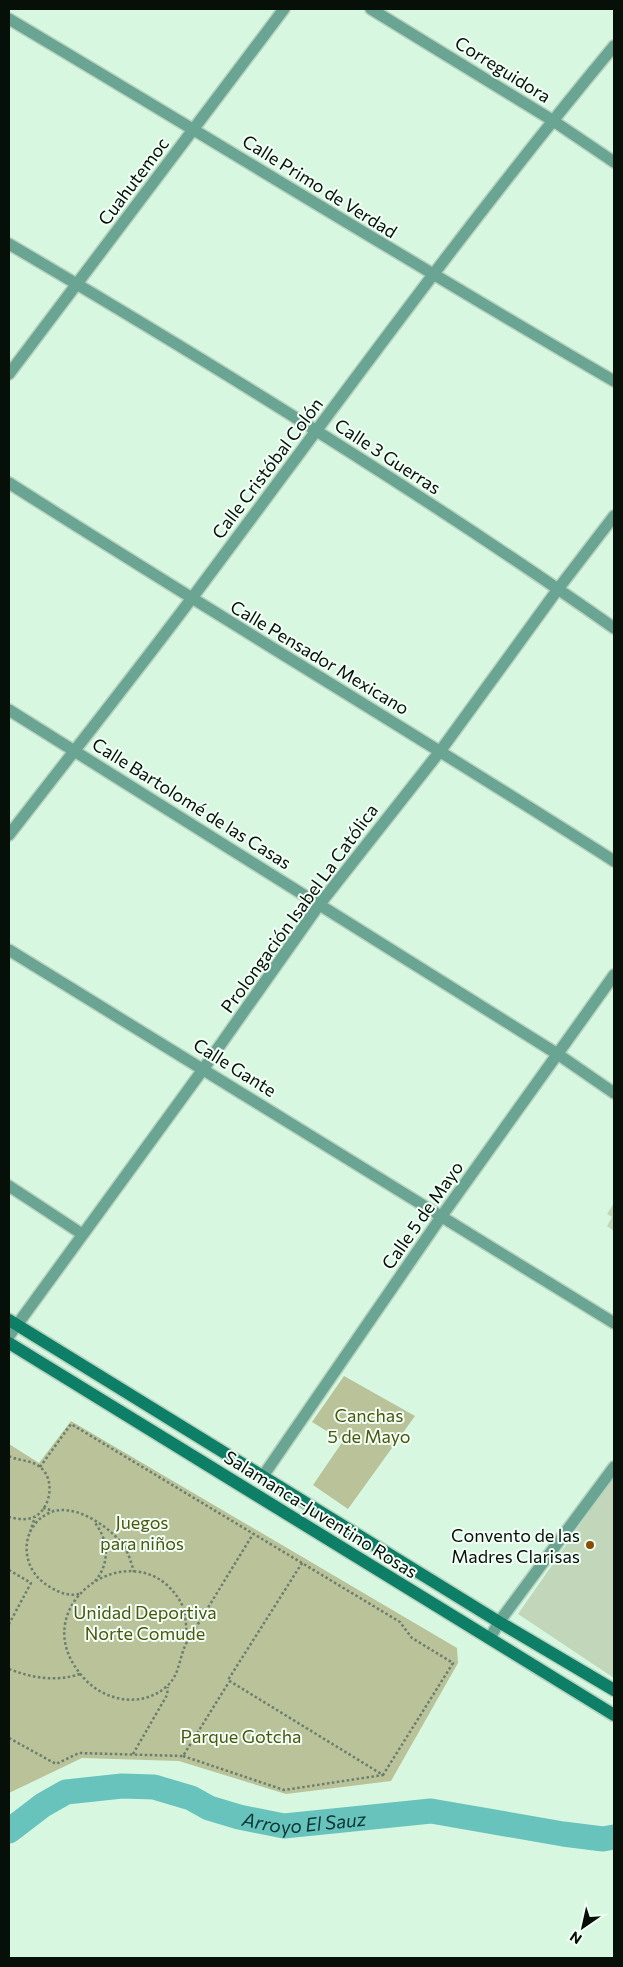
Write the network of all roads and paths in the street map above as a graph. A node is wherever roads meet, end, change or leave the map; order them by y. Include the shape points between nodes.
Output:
1 (284, 9) edge
2 (371, 9) edge
3 (9, 20) edge
4 (614, 46) edge
5 (552, 120) junction
6 (194, 129) junction
7 (614, 162) edge
8 (9, 244) edge
9 (434, 276) junction
10 (76, 284) junction
11 (9, 374) edge
12 (614, 381) edge
13 (316, 430) junction
14 (9, 483) edge
15 (614, 516) edge
16 (558, 589) junction
17 (191, 599) junction
18 (614, 628) edge
19 (9, 710) edge
20 (75, 750) junction
21 (441, 750) junction
22 (9, 835) edge
23 (614, 861) edge
24 (319, 905) junction
25 (9, 950) edge
26 (614, 976) edge
27 (558, 1055) junction
28 (204, 1068) junction
29 (614, 1093) edge
30 (9, 1186) edge
31 (441, 1217) junction
32 (82, 1234) junction
33 (13, 1322) edge
34 (614, 1323) edge
35 (9, 1336) edge
36 (9, 1343) edge
37 (10, 1457) edge
38 (614, 1466) edge
39 (40, 1467) junction
40 (263, 1476) junction
41 (43, 1508) junction
42 (56, 1511) junction
43 (9, 1517) edge
44 (35, 1517) junction
45 (94, 1521) junction
46 (29, 1534) junction
47 (253, 1534) junction
48 (302, 1563) junction
49 (9, 1570) edge
50 (134, 1572) junction
51 (37, 1576) junction
52 (31, 1583) junction
53 (92, 1584) junction
54 (79, 1594) junction
55 (499, 1622) junction
56 (9, 1624) edge
57 (490, 1638) junction
58 (187, 1642) junction
59 (9, 1669) edge
60 (80, 1674) junction
61 (230, 1681) junction
62 (168, 1686) junction
63 (614, 1690) edge
64 (614, 1715) edge
65 (9, 1738) edge
66 (133, 1754) junction
67 (184, 1756) junction
68 (383, 1775) junction

1 - 6 street, Cuahutemoc
2 - 5 street, Correguidora
3 - 6 street, Calle Primo de Verdad
4 - 5 street, Calle Cristóbal Colón
5 - 7 street, Correguidora
5 - 9 street, Calle Cristóbal Colón
6 - 9 street, Calle Primo de Verdad
6 - 10 street, Cuahutemoc
8 - 10 street, Calle 3 Guerras
9 - 12 street, Calle Primo de Verdad
9 - 13 street, Calle Cristóbal Colón
10 - 11 street, Cuahutemoc
10 - 13 street, Calle 3 Guerras
13 - 16 street, Calle 3 Guerras
13 - 17 street, Calle Cristóbal Colón
14 - 17 street, Calle Pensador Mexicano
15 - 16 street, Prolongación Isabel La Católica
16 - 18 street, Calle 3 Guerras
16 - 21 street, Prolongación Isabel La Católica
17 - 20 street, Calle Cristóbal Colón
17 - 21 street, Calle Pensador Mexicano
19 - 20 street, Calle Bartolomé de las Casas
20 - 22 street, Calle Cristóbal Colón
20 - 24 street, Calle Bartolomé de las Casas
21 - 23 street, Calle Pensador Mexicano
21 - 24 street, Prolongación Isabel La Católica
24 - 27 street, Calle Bartolomé de las Casas
24 - 28 street, Prolongación Isabel La Católica
25 - 28 street, Calle Gante
26 - 27 street, Calle 5 de Mayo
27 - 29 street, Calle Bartolomé de las Casas
27 - 31 street, Calle 5 de Mayo
28 - 31 street, Calle Gante
28 - 32 street, Prolongación Isabel La Católica
30 - 32 street
31 - 34 street, Calle Gante
31 - 40 street, Calle 5 de Mayo
32 - 33 street, Prolongación Isabel La Católica
33 - 35 street, Prolongación Isabel La Católica
33 - 40 street, Salamanca-Juventino Rosas
36 - 57 street, Salamanca-Juventino Rosas
37 - 39 path
38 - 55 street
39 - 41 path via 50,1484
39 - 47 path via 71,1424
40 - 55 street, Salamanca-Juventino Rosas
41 - 42 path
41 - 44 path
42 - 45 path via 80,1514
42 - 46 path via 48,1514
43 - 44 path
44 - 46 path
45 - 50 path via 121,1542
45 - 53 path via 106,1547 104,1570
46 - 51 path via 26,1557 30,1569
47 - 48 path
47 - 58 path
48 - 61 path
48 - 68 path via 400,1622 412,1638 453,1663
49 - 52 path
50 - 53 path via 109,1573
50 - 58 path via 158,1580 181,1602
51 - 52 path
51 - 54 path via 52,1589 64,1594
52 - 56 path
53 - 54 path
54 - 60 path via 69,1610 65,1630 70,1660
55 - 57 street
55 - 63 street, Salamanca-Juventino Rosas
57 - 64 street, Salamanca-Juventino Rosas
58 - 62 path via 178,1670
59 - 60 path via 37,1678 66,1679
60 - 62 path via 92,1688 114,1698 133,1700 150,1697
61 - 67 path
61 - 68 path
62 - 66 path via 167,1696
65 - 66 path via 56,1764 79,1752
66 - 67 path
67 - 68 path via 284,1790

